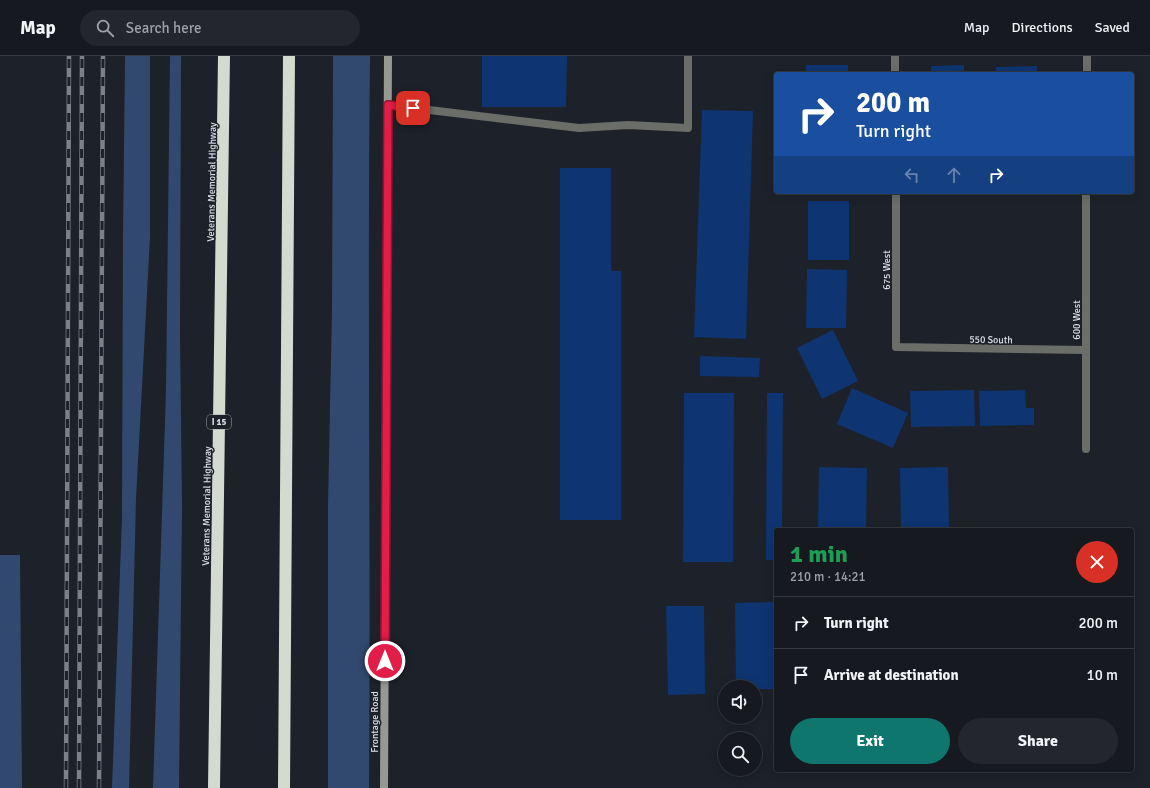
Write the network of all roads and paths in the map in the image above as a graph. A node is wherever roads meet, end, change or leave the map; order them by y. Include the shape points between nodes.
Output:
1 (224, 56) edge
2 (289, 56) edge
3 (388, 56) edge
4 (688, 56) edge
5 (895, 56) edge
6 (1087, 56) edge
7 (895, 72) edge
8 (1087, 72) edge
9 (388, 105) junction
10 (896, 194) edge
11 (1086, 194) edge
12 (896, 347) joint
13 (1086, 350) junction
14 (1086, 449) dead end
15 (214, 788) edge
16 (284, 788) edge
17 (384, 788) edge

1 - 15 highway, Veterans Memorial Highway / I 15
2 - 16 highway
3 - 9 street, Frontage Road
4 - 9 street via 688,128 628,125 579,128
5 - 7 street
6 - 8 street
9 - 17 street, Frontage Road
10 - 12 street, 675 West
11 - 13 street, 600 West
12 - 13 street, 550 South
13 - 14 street, 600 West

